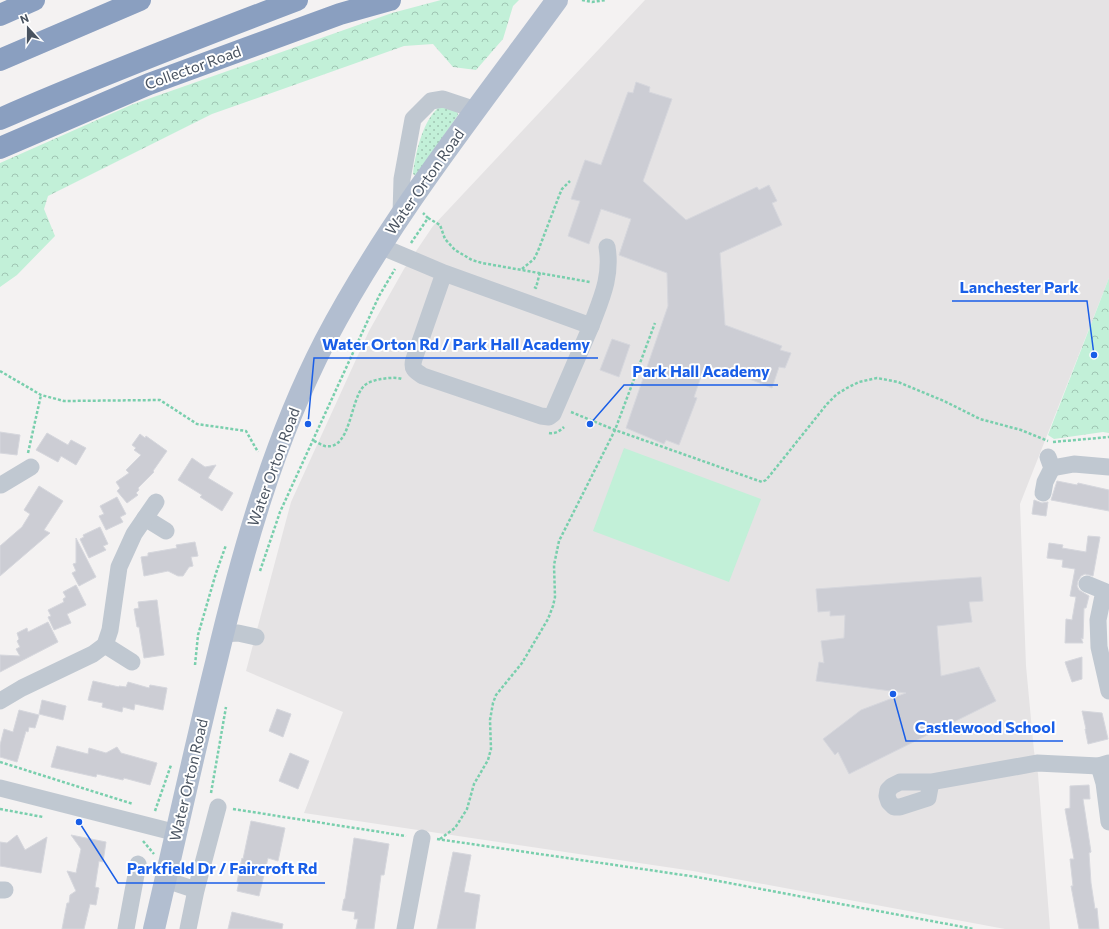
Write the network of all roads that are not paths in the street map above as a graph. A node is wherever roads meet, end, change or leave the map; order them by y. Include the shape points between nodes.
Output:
1 (34, 0) edge
2 (140, 0) edge
3 (297, 0) edge
4 (390, 0) edge
5 (557, 0) edge
6 (0, 15) edge
7 (0, 60) edge
8 (476, 110) junction
9 (0, 119) edge
10 (0, 148) edge
11 (410, 211) junction
12 (380, 246) junction
13 (607, 247) dead end
14 (444, 273) junction
15 (591, 326) junction
16 (31, 467) road end
17 (1109, 468) edge
18 (0, 486) edge
19 (1043, 493) dead end
20 (156, 502) dead end
21 (145, 518) junction
22 (166, 531) dead end
23 (1087, 584) dead end
24 (1107, 591) edge
25 (222, 634) junction
26 (256, 637) dead end
27 (105, 645) junction
28 (132, 662) dead end
29 (1109, 691) edge
30 (0, 701) edge
31 (1104, 765) edge
32 (931, 782) dead end
33 (0, 788) edge
34 (218, 807) road end
35 (1109, 822) edge
36 (177, 833) junction
37 (422, 838) road end
38 (138, 864) dead end
39 (167, 876) junction
40 (196, 890) junction
41 (126, 929) edge
42 (154, 929) edge
43 (188, 929) edge
44 (405, 929) edge

1 - 6 highway
2 - 7 highway
3 - 9 highway, Collector Road via 71,87
4 - 10 highway, Collector Road via 340,14 149,84
5 - 8 main road, Water Orton Road
8 - 11 main road, Water Orton Road
8 - 11 street via 444,99 431,101 414,119 402,178
11 - 12 main road, Water Orton Road
12 - 14 street
12 - 25 main road, Water Orton Road via 325,342 284,433 247,542
13 - 15 street via 609,266 606,287
14 - 15 street
14 - 15 street via 412,365 415,371 423,376 549,417 554,414
16 - 18 street
17 - 19 street via 1074,464 1050,456
20 - 21 street
21 - 22 street
21 - 27 street via 134,534 119,567 110,630
23 - 24 street
24 - 29 street via 1098,620 1099,647
25 - 26 street via 238,633
25 - 36 main road, Water Orton Road
27 - 28 street
27 - 30 street via 93,654
31 - 32 street via 1037,763
31 - 35 street
33 - 36 street
34 - 40 street
36 - 39 main road, Water Orton Road
37 - 44 street
38 - 41 street
39 - 40 street
39 - 42 main road, Water Orton Road
40 - 43 street

